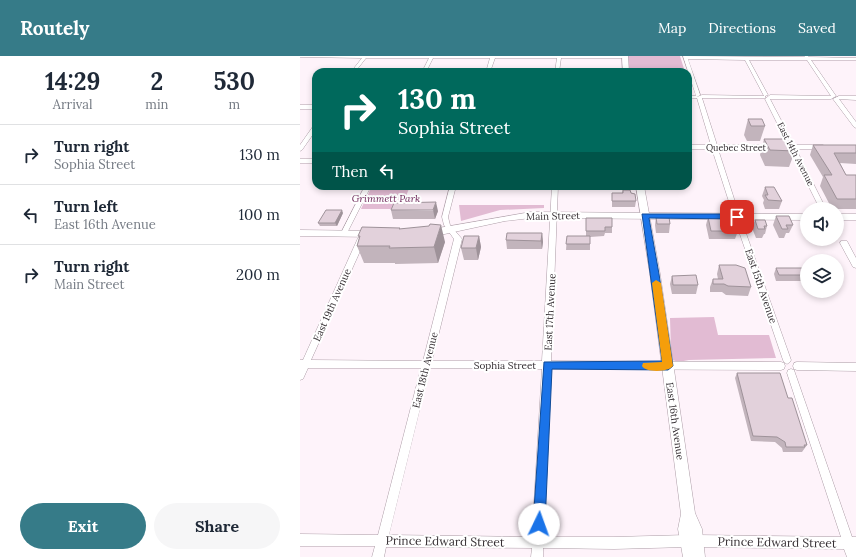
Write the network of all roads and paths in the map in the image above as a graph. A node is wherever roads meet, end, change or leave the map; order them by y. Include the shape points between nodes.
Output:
1 (300, 56) edge
2 (306, 56) edge
3 (365, 56) edge
4 (432, 56) edge
5 (493, 56) edge
6 (559, 57) edge
7 (625, 57) edge
8 (685, 57) edge
9 (746, 57) edge
10 (806, 57) edge
11 (856, 59) edge
12 (300, 62) edge
13 (357, 68) edge
14 (426, 68) edge
15 (489, 68) edge
16 (558, 68) edge
17 (626, 68) edge
18 (689, 68) edge
19 (692, 79) edge
20 (692, 97) edge
21 (698, 97) junction
22 (767, 97) junction
23 (835, 97) junction
24 (856, 98) edge
25 (300, 107) edge
26 (312, 107) edge
27 (856, 126) edge
28 (312, 132) edge
29 (692, 147) edge
30 (715, 147) junction
31 (793, 147) junction
32 (833, 147) edge
33 (300, 149) edge
34 (300, 161) edge
35 (312, 161) edge
36 (366, 190) edge
37 (452, 190) edge
38 (555, 190) edge
39 (641, 190) edge
40 (820, 202) edge
41 (554, 215) junction
42 (644, 216) junction
43 (737, 217) junction
44 (800, 217) edge
45 (844, 217) edge
46 (856, 217) edge
47 (452, 230) junction
48 (300, 233) edge
49 (344, 233) junction
50 (364, 234) junction
51 (387, 234) edge
52 (416, 234) edge
53 (844, 242) dead end
54 (856, 265) edge
55 (784, 363) junction
56 (302, 364) edge
57 (427, 365) junction
58 (547, 365) junction
59 (668, 366) junction
60 (856, 367) edge
61 (794, 369) junction
62 (300, 376) edge
63 (300, 540) edge
64 (382, 540) junction
65 (692, 541) junction
66 (538, 542) junction
67 (852, 543) edge
68 (378, 557) edge
69 (537, 557) edge
70 (690, 557) edge
71 (698, 557) edge
72 (853, 557) edge

1 - 2 street
2 - 3 street
2 - 12 street
3 - 4 street
3 - 13 street
4 - 5 street
4 - 14 street
5 - 6 street
5 - 15 street
6 - 7 street
6 - 16 street
7 - 17 street
8 - 9 street
8 - 18 street, East 15th Avenue
9 - 10 street
9 - 22 street, East 14th Avenue
10 - 11 street
10 - 23 street
19 - 21 street, East 15th Avenue
20 - 21 street
21 - 22 street
21 - 30 street, East 15th Avenue
22 - 23 street
22 - 31 street, East 14th Avenue
23 - 24 street
23 - 27 street
25 - 26 street
28 - 33 street
29 - 30 street, Quebec Street
30 - 31 street, Quebec Street
30 - 43 street, East 15th Avenue
31 - 32 street, Quebec Street
31 - 40 street, East 14th Avenue
34 - 35 street
36 - 49 street
37 - 47 street, East 18th Avenue via 445,217
38 - 41 street, East 17th Avenue
39 - 42 street, East 16th Avenue
41 - 42 main road, Main Street
41 - 47 main road, Main Street via 504,218
41 - 58 street, East 17th Avenue
42 - 43 main road, Main Street
42 - 59 street, East 16th Avenue
43 - 44 main road, Main Street
43 - 55 street, East 15th Avenue
45 - 46 main road
47 - 52 main road, Main Street
47 - 57 street, East 18th Avenue via 458,238
48 - 49 main road
49 - 50 main road
50 - 51 main road
50 - 56 street, East 19th Avenue
53 - 54 street
55 - 59 street, Sophia Street
55 - 61 street via 794,363
56 - 57 street, Sophia Street
56 - 62 street, East 19th Avenue
57 - 58 street, Sophia Street
57 - 64 street, East 18th Avenue
58 - 59 street, Sophia Street
58 - 66 street, East 17th Avenue
59 - 65 street, East 16th Avenue via 688,514 685,525
60 - 61 street
61 - 67 street
63 - 64 street, Prince Edward Street
64 - 66 street, Prince Edward Street
64 - 68 street, East 18th Avenue
65 - 66 street, Prince Edward Street
65 - 67 street, Prince Edward Street
65 - 70 street, East 16th Avenue
65 - 71 street, East 16th Avenue
66 - 69 street, East 17th Avenue
67 - 72 street

